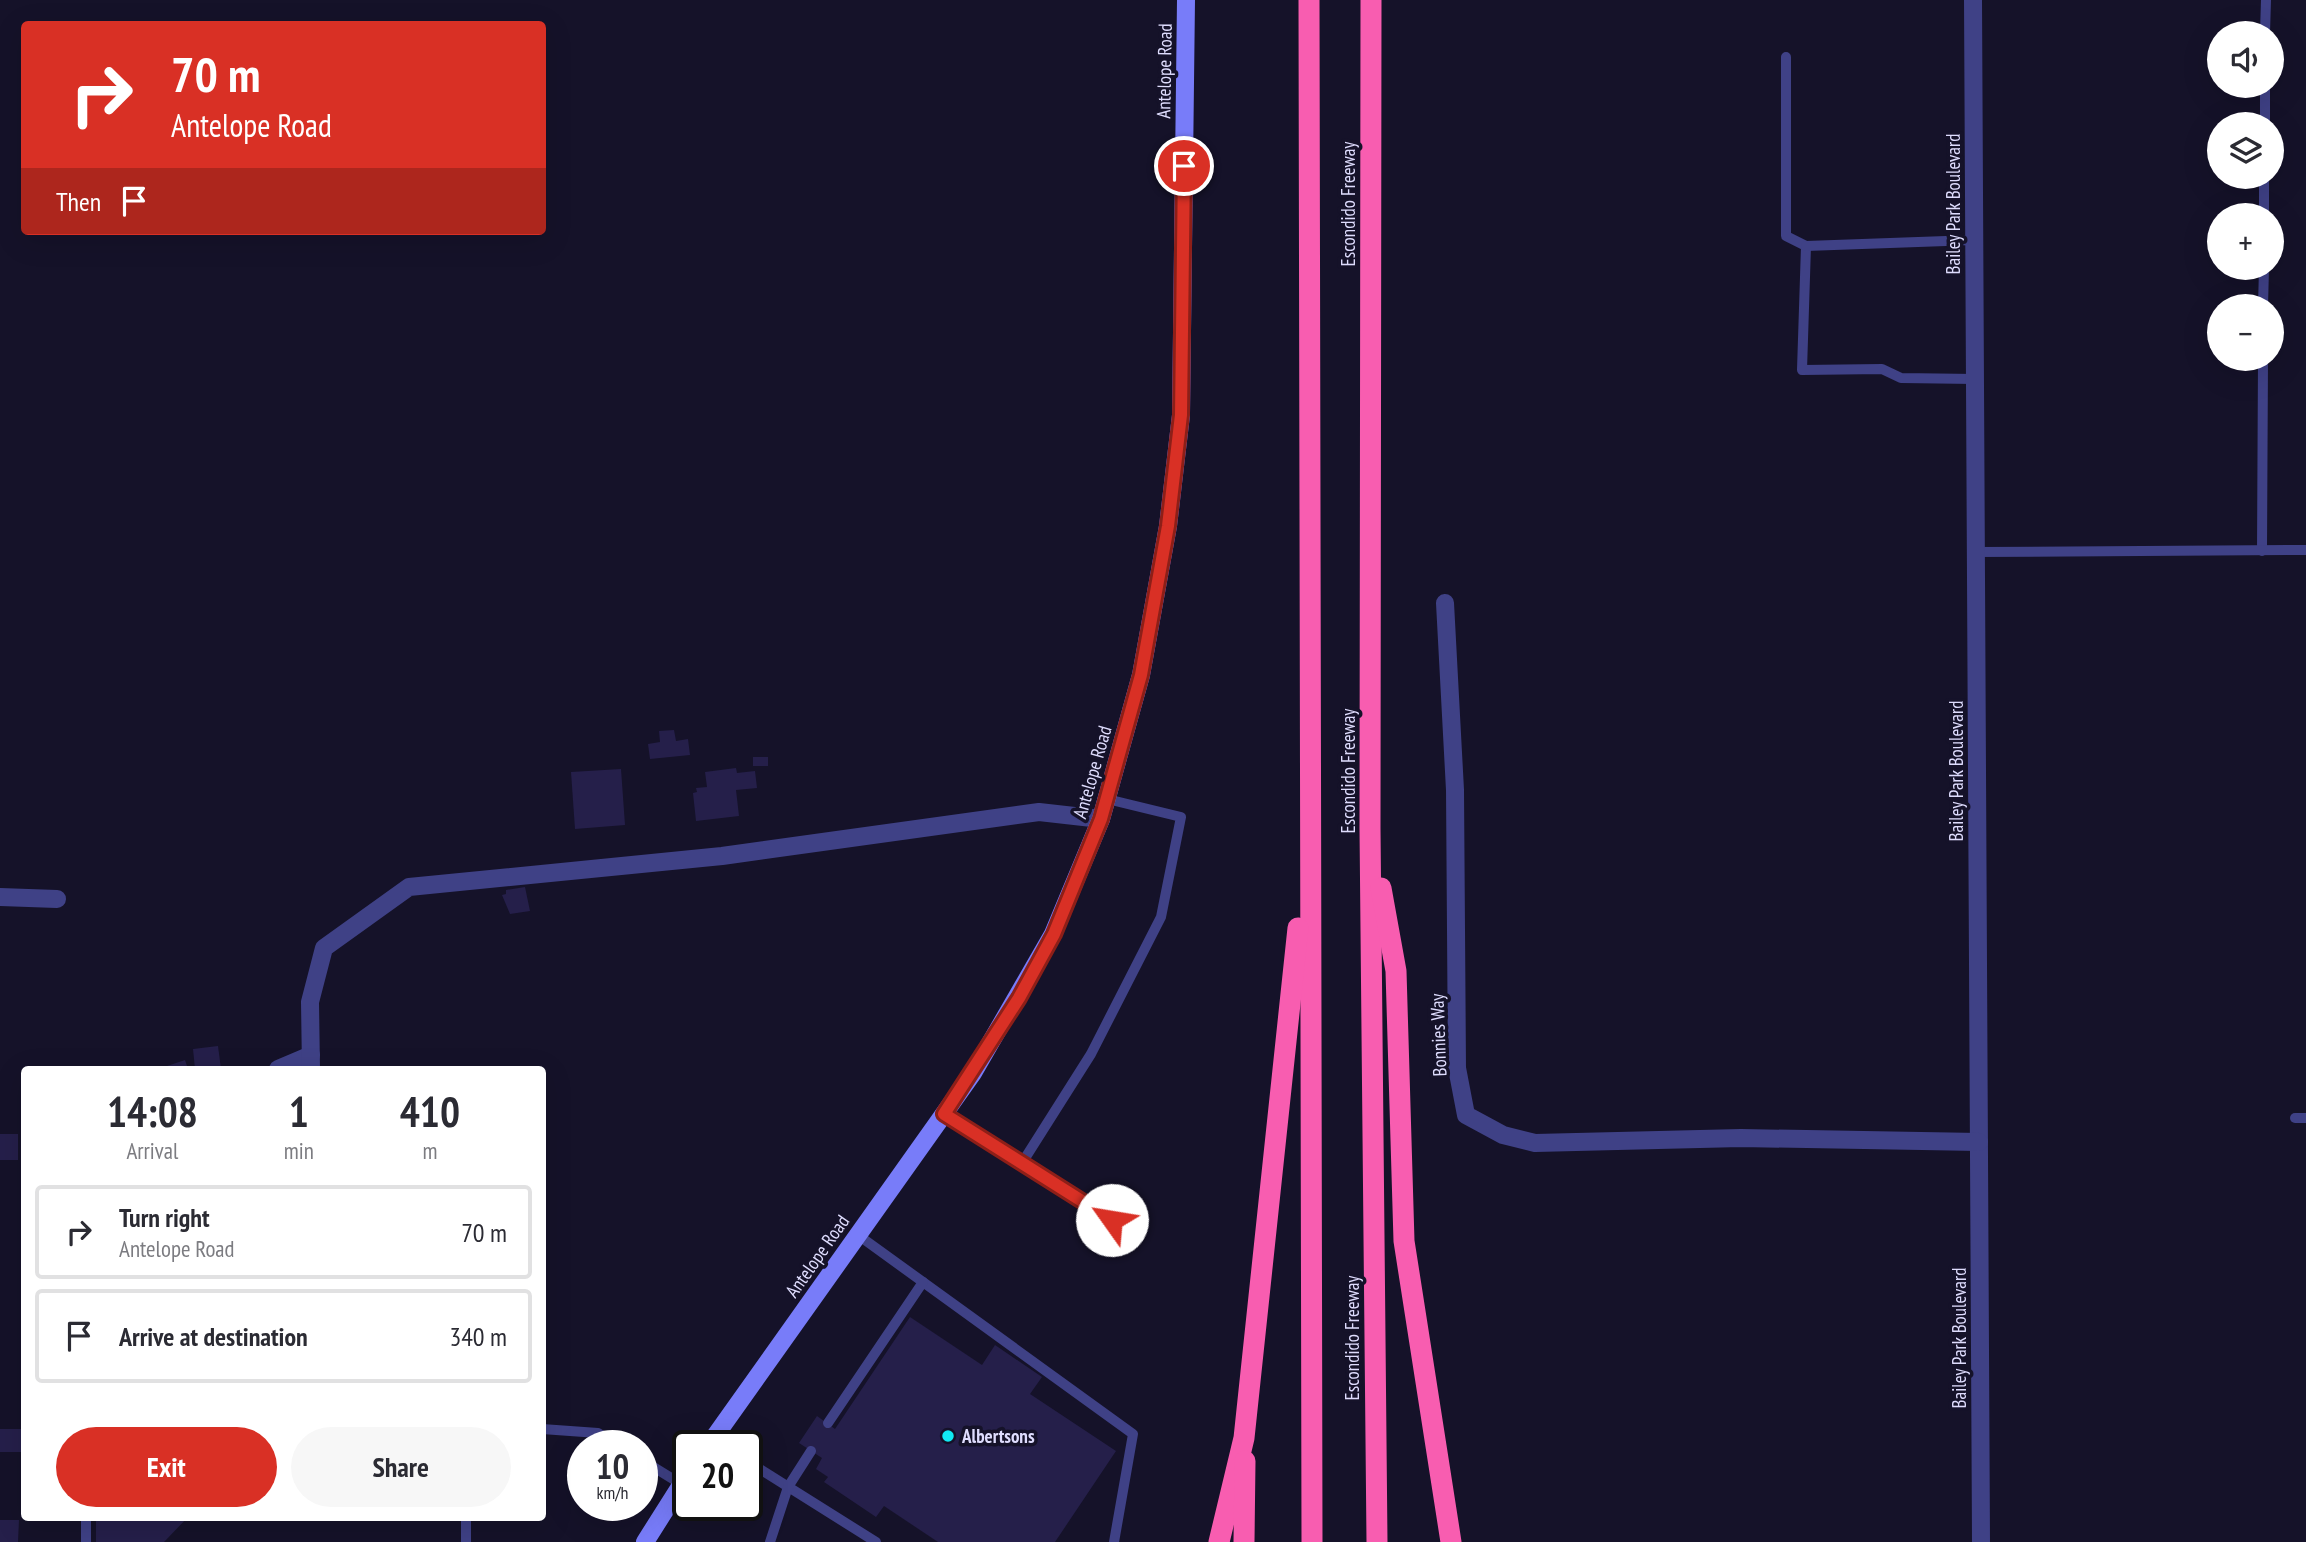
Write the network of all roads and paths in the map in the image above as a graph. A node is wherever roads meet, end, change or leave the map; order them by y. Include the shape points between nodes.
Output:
1 (1186, 0) edge
2 (1309, 0) edge
3 (1371, 0) edge
4 (1973, 0) edge
5 (2266, 0) edge
6 (2265, 21) edge
7 (1786, 57) dead end
8 (1975, 240) junction
9 (1806, 246) junction
10 (2263, 371) edge
11 (1975, 379) junction
12 (2306, 550) edge
13 (2262, 551) junction
14 (1976, 552) junction
15 (1445, 603) dead end
16 (1107, 799) junction
17 (1101, 819) junction
18 (1309, 825) junction
19 (1370, 828) junction
20 (0, 897) edge
21 (57, 899) dead end
22 (311, 1062) edge
23 (292, 1066) edge
24 (944, 1114) junction
25 (1979, 1142) junction
26 (1022, 1163) junction
27 (1112, 1220) dead end
28 (858, 1235) junction
29 (923, 1282) junction
30 (828, 1423) dead end
31 (546, 1430) edge
32 (723, 1430) edge
33 (567, 1431) edge
34 (1244, 1438) junction
35 (811, 1451) dead end
36 (763, 1471) edge
37 (788, 1487) junction
38 (672, 1498) edge
39 (1377, 1519) junction
40 (86, 1521) edge
41 (466, 1521) edge
42 (86, 1542) edge
43 (466, 1542) edge
44 (645, 1542) edge
45 (771, 1542) edge
46 (876, 1542) edge
47 (1114, 1542) edge
48 (1219, 1542) edge
49 (1244, 1542) edge
50 (1312, 1542) edge
51 (1377, 1542) edge
52 (1386, 1542) edge
53 (1451, 1542) edge
54 (1981, 1542) edge

1 - 16 main road, Antelope Road via 1181,415 1168,526 1141,675
2 - 18 highway, Escondido Freeway
3 - 19 highway, Escondido Freeway
4 - 8 street, Bailey Park Boulevard
5 - 6 lane
7 - 9 lane via 1786,236
8 - 9 lane
8 - 11 street, Bailey Park Boulevard
9 - 11 lane via 1802,370 1882,369 1901,378
10 - 13 lane
11 - 14 street, Bailey Park Boulevard
12 - 13 lane
13 - 14 lane
14 - 25 street, Bailey Park Boulevard
15 - 25 street, Bonnies Way via 1455,790 1457,1068 1466,1115 1503,1135 1535,1143 1741,1138
16 - 17 main road, Antelope Road
16 - 26 lane via 1181,817 1161,917 1091,1054
17 - 22 street via 1039,812 722,856 409,887 324,948 310,1002
17 - 24 main road, Antelope Road via 1054,934 1019,998
18 - 34 highway
18 - 50 highway, Escondido Freeway
19 - 39 highway, Escondido Freeway
19 - 53 highway via 1396,971 1404,1241
20 - 21 street
22 - 23 street
24 - 26 lane
24 - 28 main road, Antelope Road
25 - 54 street, Bailey Park Boulevard
26 - 27 lane
28 - 29 lane
28 - 32 main road, Antelope Road
29 - 30 lane
29 - 47 lane via 1133,1434
31 - 33 lane
34 - 48 highway
34 - 49 highway
35 - 37 lane
36 - 37 lane
37 - 45 lane
37 - 46 lane
38 - 44 main road
39 - 51 highway, Escondido Freeway
39 - 52 highway
40 - 42 lane
41 - 43 lane

